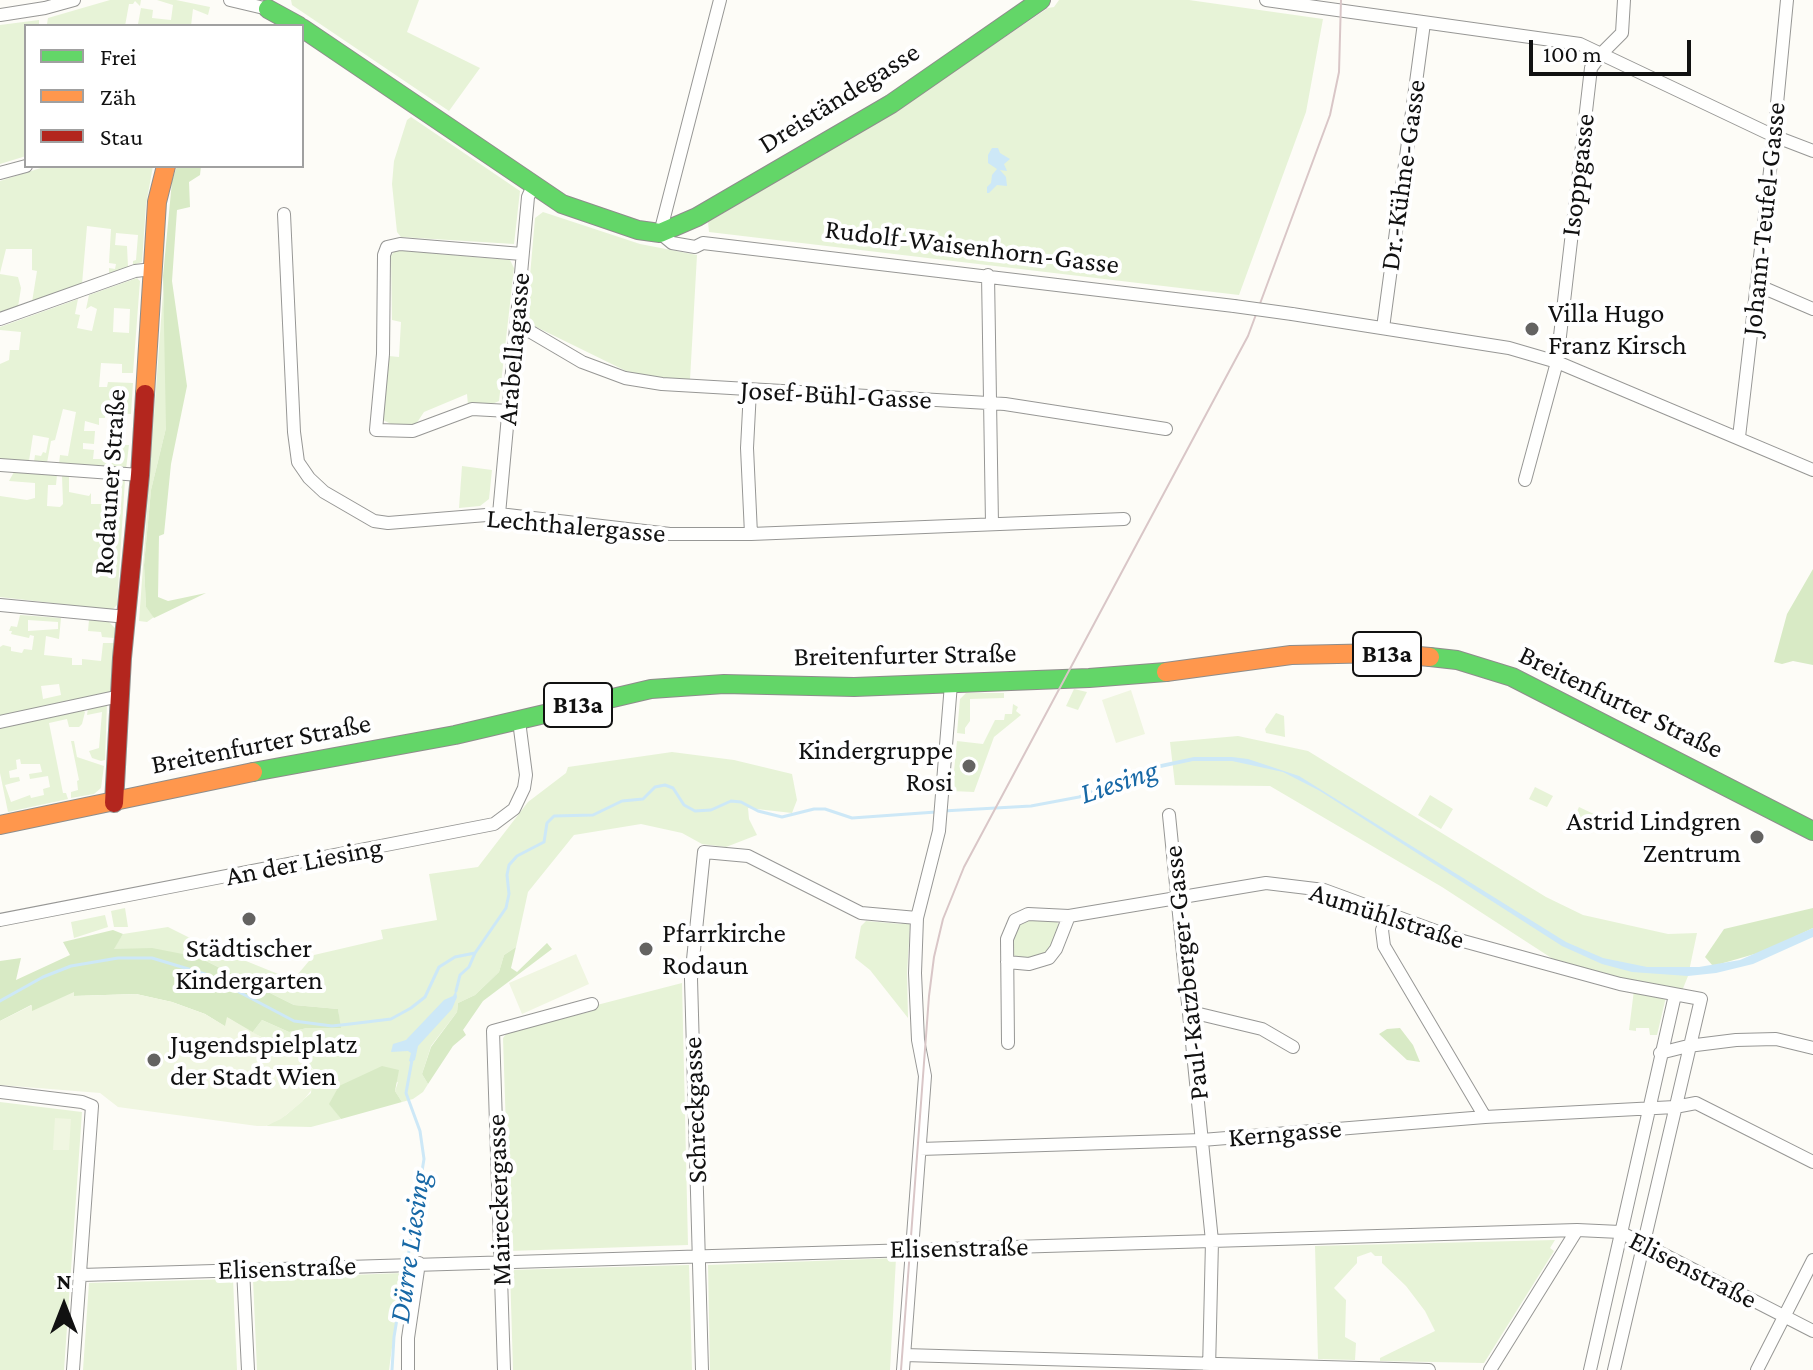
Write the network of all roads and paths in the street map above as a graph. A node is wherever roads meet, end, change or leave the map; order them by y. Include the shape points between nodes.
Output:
1 (74, 0) edge
2 (230, 0) edge
3 (720, 0) edge
4 (1041, 0) edge
5 (1266, 0) edge
6 (1624, 0) edge
7 (1787, 0) edge
8 (271, 4) edge
9 (0, 15) edge
10 (1424, 23) junction
11 (257, 24) edge
12 (296, 24) edge
13 (304, 30) edge
14 (1602, 53) junction
15 (1774, 136) junction
16 (1813, 151) edge
17 (24, 167) edge
18 (166, 168) edge
19 (0, 173) edge
20 (533, 186) junction
21 (284, 214) dead end
22 (697, 217) junction
23 (660, 233) junction
24 (703, 243) junction
25 (522, 254) junction
26 (153, 269) junction
27 (988, 275) junction
28 (1757, 285) junction
29 (1813, 309) edge
30 (0, 319) edge
31 (1383, 328) junction
32 (516, 329) junction
33 (1557, 362) junction
34 (750, 390) junction
35 (989, 404) junction
36 (509, 411) junction
37 (1166, 429) dead end
38 (1739, 437) junction
39 (0, 465) edge
40 (1813, 470) edge
41 (140, 475) junction
42 (1525, 480) dead end
43 (499, 514) junction
44 (1124, 519) dead end
45 (992, 524) junction
46 (751, 534) junction
47 (0, 605) edge
48 (127, 617) junction
49 (951, 684) junction
50 (120, 696) junction
51 (519, 721) junction
52 (0, 722) edge
53 (114, 803) junction
54 (1169, 815) dead end
55 (0, 825) edge
56 (1813, 828) edge
57 (1179, 896) junction
58 (1389, 912) junction
59 (1069, 916) junction
60 (917, 918) junction
61 (0, 920) edge
62 (1007, 962) junction
63 (1675, 995) junction
64 (592, 1004) dead end
65 (1191, 1012) junction
66 (1008, 1043) dead end
67 (1688, 1046) junction
68 (1293, 1047) dead end
69 (1813, 1048) edge
70 (1660, 1053) junction
71 (0, 1092) edge
72 (1675, 1107) junction
73 (1648, 1108) junction
74 (1485, 1117) junction
75 (1202, 1140) junction
76 (920, 1149) junction
77 (1813, 1162) edge
78 (1577, 1230) junction
79 (1620, 1232) junction
80 (1212, 1241) junction
81 (1643, 1244) junction
82 (913, 1249) junction
83 (699, 1255) junction
84 (1813, 1260) edge
85 (502, 1261) junction
86 (411, 1264) junction
87 (243, 1269) junction
88 (81, 1275) junction
89 (1784, 1316) junction
90 (1813, 1331) edge
91 (904, 1355) junction
92 (1209, 1367) edge
93 (73, 1370) edge
94 (248, 1370) edge
95 (408, 1370) edge
96 (504, 1370) edge
97 (702, 1370) edge
98 (903, 1370) edge
99 (1429, 1370) edge
100 (1490, 1370) edge
101 (1590, 1370) edge
102 (1614, 1370) edge
103 (1757, 1370) edge

1 - 9 street
2 - 8 street, Rudolf-Waisenhorn-Gasse
3 - 23 street
4 - 22 main road, Dreiständegasse via 891,104
5 - 10 street
6 - 14 street, Isoppgasse via 1622,33
7 - 15 street, Johann-Teufel-Gasse
8 - 11 main road
8 - 12 main road, Rudolf-Waisenhorn-Gasse
10 - 14 street via 1580,44
10 - 31 street, Dr.-Kühne-Gasse
13 - 20 main road, Rudolf-Waisenhorn-Gasse
14 - 15 street
14 - 33 street, Isoppgasse via 1591,68
15 - 16 street
15 - 28 street, Johann-Teufel-Gasse
17 - 19 street
18 - 26 main road, Rodauner Straße via 157,202
20 - 23 main road, Rudolf-Waisenhorn-Gasse via 562,204
20 - 25 street, Arabellagasse
21 - 43 street, Lechthalergasse via 294,432 298,462 309,478 324,492 382,523
22 - 23 main road, Dreiständegasse
22 - 24 street
23 - 24 street, Rudolf-Waisenhorn-Gasse via 672,243
24 - 27 street, Rudolf-Waisenhorn-Gasse
25 - 32 street, Arabellagasse
25 - 36 street via 400,244 387,247 384,255 376,430 413,431 472,409
26 - 30 street
26 - 41 main road, Rodauner Straße
27 - 31 street, Rudolf-Waisenhorn-Gasse, bridge
27 - 35 street
28 - 29 street
28 - 38 street, Johann-Teufel-Gasse
31 - 33 street via 1509,348
32 - 34 street, Josef-Bühl-Gasse via 625,378
32 - 36 street, Arabellagasse
33 - 38 street
33 - 42 street, Isoppgasse
34 - 35 street, Josef-Bühl-Gasse
34 - 46 street
35 - 37 street, Josef-Bühl-Gasse
35 - 45 street
36 - 43 street, Arabellagasse
38 - 40 street
39 - 41 street
41 - 48 main road, Rodauner Straße
43 - 46 street, Lechthalergasse via 631,531
44 - 45 street, Lechthalergasse
45 - 46 street, Lechthalergasse
47 - 48 street
48 - 50 main road, Rodauner Straße
49 - 51 main road, Breitenfurter Straße / B13a via 669,687
49 - 56 main road, Breitenfurter Straße / B13a via 1136,675 1291,655 1384,653 1457,660 1544,692
49 - 60 street via 939,831
50 - 52 street
50 - 53 main road, Rodauner Straße
51 - 53 main road, Breitenfurter Straße / B13a
51 - 61 street, An der Liesing via 524,788 514,809 494,824
53 - 55 main road, Breitenfurter Straße / B13a
54 - 57 street, Paul-Katzberger-Gasse
57 - 58 street, Aumühlstraße via 1266,883 1324,890
57 - 59 street, Aumühlstraße
57 - 65 street, Paul-Katzberger-Gasse
58 - 63 street, Aumühlstraße via 1463,941
58 - 74 street via 1382,930 1384,946
59 - 62 street via 1049,958 1029,964
59 - 62 street, Aumühlstraße via 1028,914 1015,920 1008,932
60 - 76 street via 918,1040 925,1076
60 - 83 street, Schreckgasse via 861,913 748,856 704,852 691,979
62 - 66 street, Aumühlstraße
63 - 67 street, Aumühlstraße via 1701,999
63 - 70 street
64 - 85 street, Maireckergasse via 493,1031
65 - 68 street via 1262,1029
65 - 75 street, Paul-Katzberger-Gasse
67 - 69 street via 1776,1039
67 - 70 street
67 - 72 street
70 - 73 street
71 - 88 street via 82,1102 93,1110
72 - 73 street, Kerngasse
72 - 77 street, Kerngasse via 1696,1103
72 - 81 street
73 - 74 street, Kerngasse
73 - 79 street
74 - 75 street, Kerngasse
75 - 76 street, Kerngasse
75 - 80 street, Paul-Katzberger-Gasse
76 - 82 street
78 - 79 street, Elisenstraße
78 - 80 street, Elisenstraße
78 - 100 street
79 - 81 street, Elisenstraße
79 - 101 street
80 - 82 street, Elisenstraße
80 - 92 street, Paul-Katzberger-Gasse
81 - 89 street, Elisenstraße
81 - 102 street
82 - 83 street, Elisenstraße
82 - 91 street
83 - 85 street, Elisenstraße
83 - 97 street, Schreckgasse
84 - 89 street
85 - 86 street, Elisenstraße
85 - 96 street, Maireckergasse
86 - 87 street, Elisenstraße
86 - 95 street
87 - 88 street, Elisenstraße
87 - 94 street
88 - 93 street
89 - 90 street, Elisenstraße
89 - 103 street
91 - 92 street
91 - 98 street
92 - 99 street

